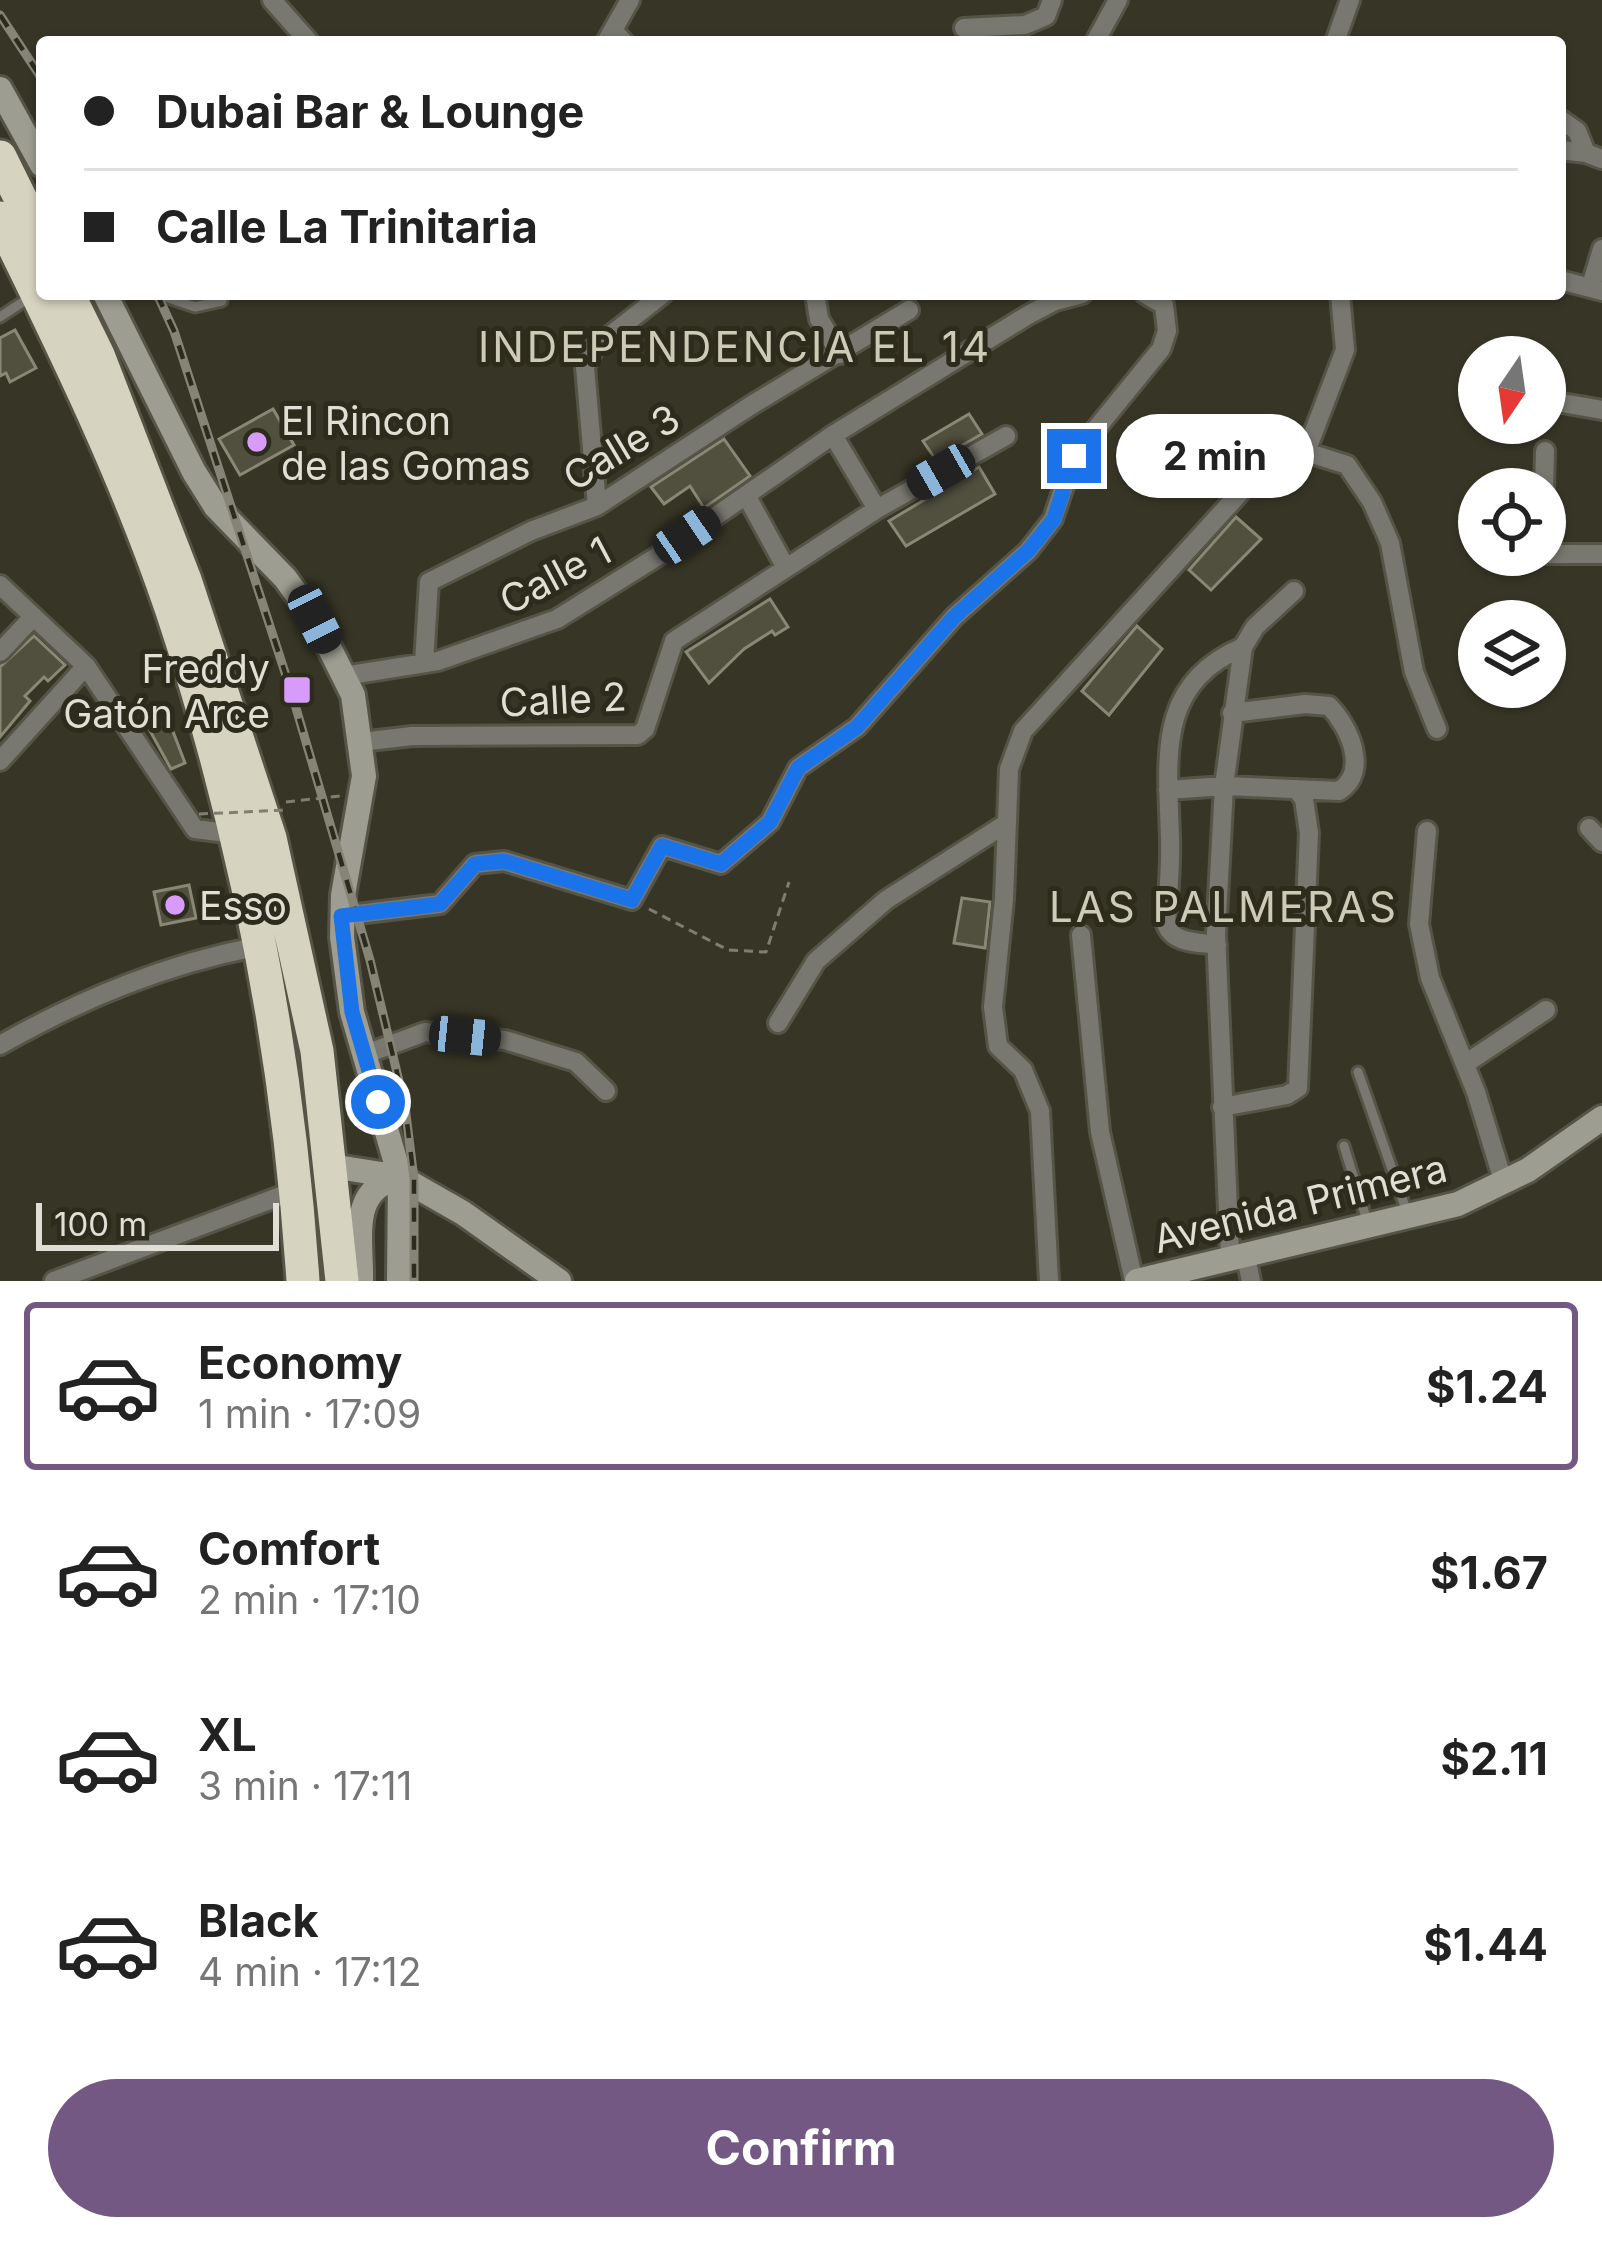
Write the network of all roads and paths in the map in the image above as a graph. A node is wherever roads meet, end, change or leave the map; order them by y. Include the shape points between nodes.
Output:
1 (272, 0) edge
2 (630, 0) edge
3 (1052, 0) edge
4 (1118, 0) edge
5 (1350, 0) edge
6 (964, 28) dead end
7 (304, 36) edge
8 (618, 36) edge
9 (1098, 36) edge
10 (1337, 36) edge
11 (0, 89) edge
12 (1566, 123) edge
13 (36, 154) edge
14 (1594, 156) edge
15 (0, 157) edge
16 (0, 218) edge
17 (36, 230) edge
18 (1602, 249) edge
19 (36, 271) edge
20 (1566, 281) edge
21 (1596, 288) edge
22 (38, 300) edge
23 (54, 300) edge
24 (57, 300) edge
25 (108, 300) edge
26 (175, 300) edge
27 (655, 300) edge
28 (816, 300) edge
29 (1059, 300) edge
30 (1155, 300) edge
31 (1341, 300) edge
32 (222, 302) dead end
33 (909, 310) dead end
34 (0, 317) edge
35 (840, 354) junction
36 (1566, 404) edge
37 (1602, 410) edge
38 (833, 435) junction
39 (1006, 436) dead end
40 (1545, 451) dead end
41 (1306, 452) junction
42 (1545, 468) edge
43 (746, 495) junction
44 (597, 506) junction
45 (877, 509) junction
46 (1566, 554) edge
47 (1602, 554) edge
48 (786, 568) junction
49 (0, 585) edge
50 (1294, 591) dead end
51 (33, 617) junction
52 (1243, 647) junction
53 (0, 652) edge
54 (424, 663) junction
55 (86, 666) junction
56 (344, 676) junction
57 (1232, 713) junction
58 (1437, 729) dead end
59 (361, 742) junction
60 (0, 761) edge
61 (1224, 786) junction
62 (1296, 789) junction
63 (1168, 790) junction
64 (362, 794) junction
65 (285, 800) dead end
66 (287, 810) dead end
67 (199, 814) dead end
68 (1006, 823) junction
69 (1427, 831) dead end
70 (235, 834) junction
71 (789, 882) dead end
72 (632, 900) junction
73 (341, 916) junction
74 (1081, 935) dead end
75 (1216, 945) junction
76 (260, 946) junction
77 (1546, 1010) dead end
78 (778, 1023) dead end
79 (0, 1045) edge
80 (366, 1054) junction
81 (1465, 1064) junction
82 (1358, 1072) dead end
83 (606, 1091) dead end
84 (1222, 1107) junction
85 (1602, 1118) edge
86 (1344, 1146) dead end
87 (332, 1166) junction
88 (400, 1177) junction
89 (1504, 1184) junction
90 (294, 1191) junction
91 (1408, 1217) junction
92 (1369, 1226) junction
93 (1238, 1254) junction
94 (54, 1281) edge
95 (303, 1281) edge
96 (342, 1281) edge
97 (362, 1281) edge
98 (399, 1281) edge
99 (559, 1281) edge
100 (1048, 1281) edge
101 (1135, 1281) edge
102 (1251, 1281) edge

1 - 7 street
2 - 8 street
3 - 6 street via 1046,16 1025,25
4 - 9 street
5 - 10 street
11 - 13 street
12 - 14 street
15 - 17 highway
16 - 19 highway
18 - 21 street
20 - 21 street
22 - 34 lane
23 - 70 highway via 171,610
24 - 87 highway via 98,355 185,580 270,838 317,1052
25 - 56 street via 194,472 305,605
26 - 32 lane via 195,307
27 - 44 street via 594,348 584,367
28 - 35 street
29 - 38 street, Calle 1
30 - 72 street via 1164,305 1167,331 1161,349 1074,456 1054,519 1028,551 954,617 857,727 798,768 770,822 729,860 714,865 662,846
31 - 41 street via 1345,350
33 - 35 street, Calle 3
35 - 44 street, Calle 3
36 - 37 street
38 - 43 street, Calle 1
38 - 45 street
39 - 45 street, Calle 2
40 - 42 street
41 - 58 street via 1347,465 1372,502 1390,543 1414,672
41 - 68 street via 1268,463 1023,731 1009,770
43 - 48 street
43 - 54 street, Calle 1 via 557,619
44 - 54 street, Calle 3 via 429,582
45 - 48 street, Calle 2
46 - 47 street
48 - 59 street, Calle 2 via 674,641 638,735
49 - 51 street
50 - 52 street
51 - 53 street
51 - 55 street
52 - 57 street
52 - 63 street via 1213,659 1191,683 1173,718
54 - 56 street, Calle 1
55 - 60 street
55 - 70 street via 195,829
56 - 59 street
57 - 61 street
57 - 62 street via 1318,704 1338,715 1355,768 1348,785
59 - 64 street
61 - 62 street
61 - 63 street
61 - 75 street
62 - 84 street via 1310,832 1298,1088
63 - 75 street via 1166,924 1179,939
64 - 65 path
64 - 73 street
66 - 67 path, bridge
68 - 78 street via 886,900 816,961
68 - 100 street via 993,1007 998,1046 1023,1070 1040,1111
69 - 81 street via 1419,924 1430,978
70 - 76 highway
71 - 72 path via 766,952 728,950
72 - 73 street via 504,861 471,867 440,904
73 - 80 street via 352,1012
74 - 101 street via 1100,1132
75 - 84 street
76 - 79 street via 140,977
76 - 90 highway
77 - 81 street
80 - 83 street via 425,1032 505,1040 576,1062
80 - 88 street
81 - 89 street
82 - 91 lane
84 - 93 street
85 - 89 street, Avenida Primera
86 - 92 lane
87 - 88 street
87 - 96 highway
88 - 97 street via 378,1182 364,1198
88 - 98 street
88 - 99 street
89 - 91 street, Avenida Primera
90 - 94 street
90 - 95 highway
91 - 92 street, Avenida Primera
92 - 93 street, Avenida Primera
93 - 101 street, Avenida Primera
93 - 102 street

